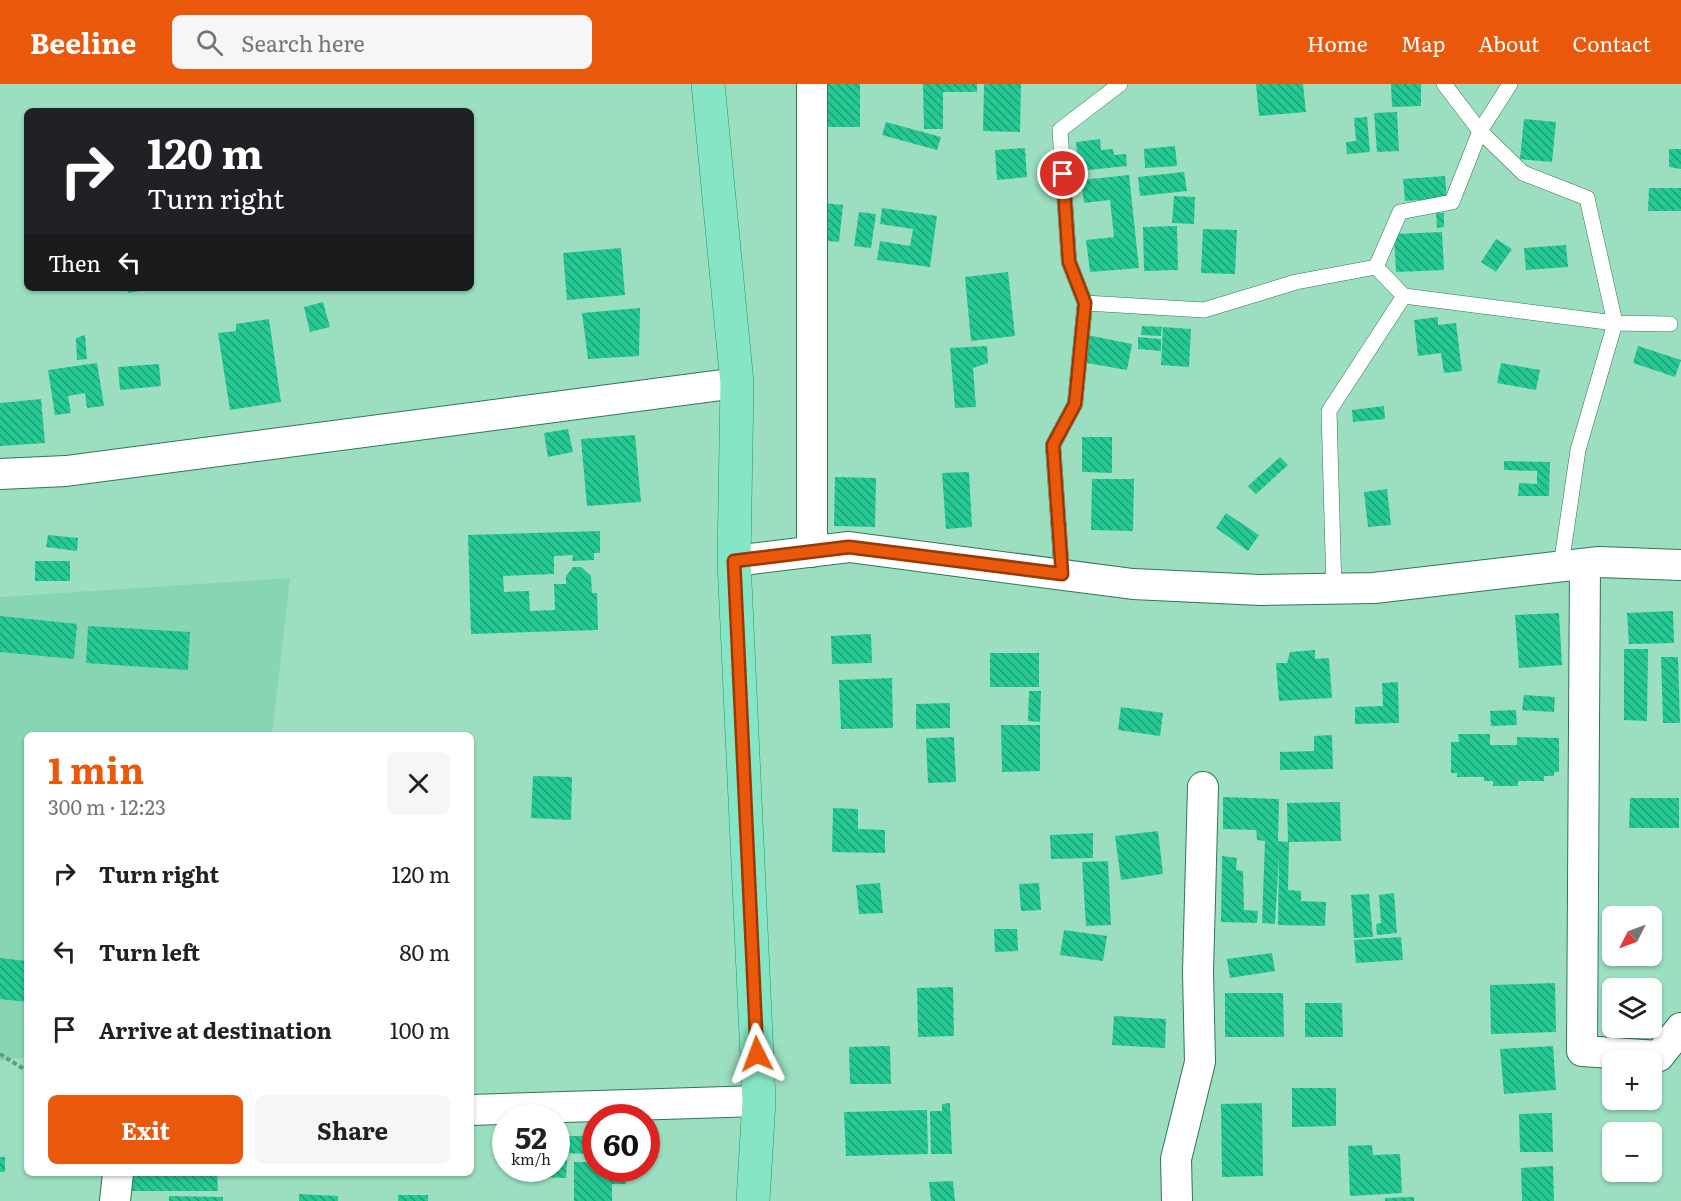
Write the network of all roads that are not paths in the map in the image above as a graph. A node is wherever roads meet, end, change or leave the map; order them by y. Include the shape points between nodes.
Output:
1 (708, 84) edge
2 (812, 84) edge
3 (1120, 84) edge
4 (1444, 84) edge
5 (1510, 84) edge
6 (1480, 131) junction
7 (1376, 267) junction
8 (1404, 296) junction
9 (1085, 303) junction
10 (1615, 323) junction
11 (1670, 324) dead end
12 (737, 383) junction
13 (0, 474) edge
14 (812, 552) junction
15 (734, 561) junction
16 (1573, 565) junction
17 (1681, 565) edge
18 (1062, 574) junction
19 (1334, 589) junction
20 (1203, 787) dead end
21 (1681, 1028) edge
22 (759, 1101) junction
23 (474, 1110) edge
24 (118, 1176) edge
25 (115, 1201) edge
26 (753, 1201) edge
27 (1177, 1201) edge

1 - 12 main road
2 - 14 street
3 - 9 lane via 1060,130 1069,262
4 - 6 lane
5 - 6 lane
6 - 7 lane via 1452,202 1400,212
6 - 10 lane via 1523,173 1587,198
7 - 8 lane
7 - 9 lane via 1296,282 1203,310
8 - 10 lane
8 - 19 lane via 1329,411
9 - 18 lane via 1075,404 1053,445
10 - 11 lane
10 - 16 lane via 1578,450
12 - 13 street via 66,471
12 - 15 main road
14 - 15 street
14 - 18 street via 849,547
15 - 22 main road
16 - 17 street
16 - 19 street via 1374,588
16 - 21 street via 1582,1051 1659,1056
18 - 19 street via 1144,585
20 - 27 street via 1200,1062 1176,1159
22 - 23 street
22 - 26 main road
24 - 25 street

